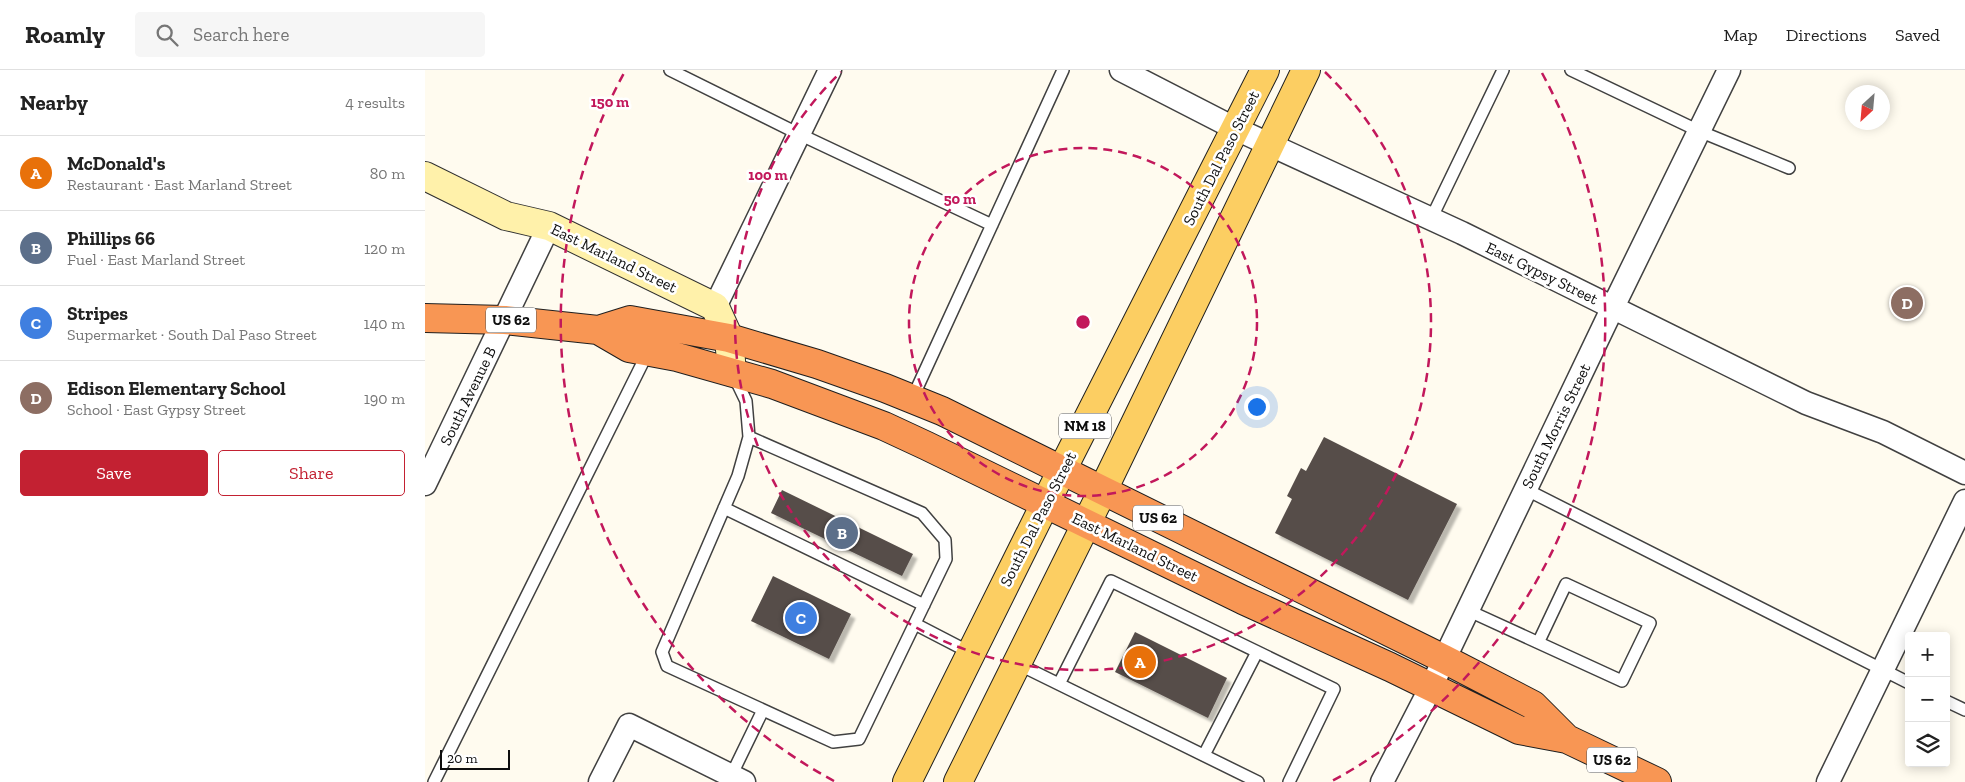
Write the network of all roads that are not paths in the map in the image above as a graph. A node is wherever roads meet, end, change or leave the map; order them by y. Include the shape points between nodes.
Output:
1 (670, 70) edge
2 (830, 70) edge
3 (1063, 70) edge
4 (1121, 70) edge
5 (1265, 70) edge
6 (1306, 70) edge
7 (1503, 70) edge
8 (1571, 70) edge
9 (1729, 70) edge
10 (1236, 129) junction
11 (1699, 131) junction
12 (799, 134) junction
13 (1269, 144) junction
14 (1789, 168) dead end
15 (425, 176) edge
16 (1431, 219) junction
17 (992, 225) junction
18 (549, 226) junction
19 (715, 307) junction
20 (1613, 308) junction
21 (425, 318) edge
22 (505, 320) junction
23 (597, 330) junction
24 (729, 338) junction
25 (648, 352) junction
26 (732, 372) junction
27 (912, 399) junction
28 (749, 437) junction
29 (1062, 470) junction
30 (1965, 473) edge
31 (425, 484) edge
32 (1525, 489) junction
33 (1103, 490) junction
34 (1965, 501) edge
35 (1046, 503) junction
36 (724, 508) junction
37 (1086, 522) junction
38 (924, 605) junction
39 (1467, 610) junction
40 (915, 624) junction
41 (1539, 641) junction
42 (1257, 652) junction
43 (971, 653) junction
44 (1444, 659) junction
45 (1016, 663) junction
46 (1883, 670) junction
47 (1905, 680) edge
48 (1059, 684) junction
49 (1431, 687) junction
50 (1950, 703) edge
51 (763, 710) junction
52 (1965, 710) edge
53 (1567, 739) junction
54 (1204, 755) junction
55 (738, 779) edge
56 (434, 782) edge
57 (600, 782) edge
58 (907, 782) edge
59 (958, 782) edge
60 (1258, 782) edge
61 (1289, 782) edge
62 (1382, 782) edge
63 (1657, 782) edge
64 (1828, 782) edge

1 - 12 lane
2 - 12 street
3 - 17 lane
4 - 10 street, East Gypsy Street
5 - 10 main road, South Dal Paso Street / NM 18
6 - 13 main road, NM 18
7 - 16 lane
8 - 11 lane
9 - 11 street, South Morris Street
10 - 13 street, East Gypsy Street
10 - 29 main road, South Dal Paso Street / NM 18
11 - 14 lane
11 - 20 street, South Morris Street
12 - 17 lane
12 - 19 street
13 - 16 street, East Gypsy Street
13 - 33 main road, NM 18
15 - 18 street, East Marland Street via 506,216
16 - 20 street, East Gypsy Street
17 - 27 lane
18 - 19 street, East Marland Street
18 - 22 street, South Avenue B
19 - 24 street
20 - 30 street, East Gypsy Street via 1806,403 1883,432
20 - 32 street, South Morris Street
21 - 22 highway, US 62
22 - 23 highway, US 62
22 - 31 street, South Avenue B
23 - 24 highway, US 62 via 630,320
23 - 25 highway, US 62 via 629,348
24 - 26 street
24 - 27 highway, East Marland Street / US 62 via 817,364
25 - 26 highway, US 62
25 - 56 lane
26 - 28 lane via 746,401
26 - 35 highway, East Marland Street / US 62 via 884,426
27 - 29 highway, East Marland Street / US 62
28 - 36 lane via 738,476
28 - 38 lane via 922,513 945,540 946,559
29 - 33 highway, East Marland Street / US 62
29 - 35 main road, South Dal Paso Street / NM 18
32 - 39 street, South Morris Street
32 - 46 lane
33 - 37 main road, NM 18
33 - 44 highway, East Marland Street / US 62
34 - 46 street
35 - 37 highway, East Marland Street / US 62
35 - 43 main road, South Dal Paso Street / NM 18
36 - 38 lane
36 - 51 lane via 662,652 667,666
37 - 45 main road, NM 18
37 - 49 highway, East Marland Street / US 62 via 1243,600
38 - 40 lane
39 - 41 lane
39 - 44 street, South Morris Street
40 - 43 lane
40 - 51 lane via 859,739 833,742
41 - 41 lane via 1622,681 1650,623 1566,584
42 - 48 lane via 1111,581
42 - 54 lane
42 - 61 lane via 1334,689
43 - 58 main road, South Dal Paso Street / NM 18
44 - 49 street, South Morris Street
44 - 53 highway, East Marland Street / US 62 via 1533,705
45 - 48 lane
45 - 59 main road, NM 18
46 - 47 lane
46 - 64 street
48 - 54 lane
49 - 53 highway, East Marland Street / US 62 via 1519,730
49 - 62 street, South Morris Street
50 - 52 lane
51 - 55 lane
53 - 63 highway, East Marland Street / US 62
54 - 60 lane
55 - 57 street via 629,725

